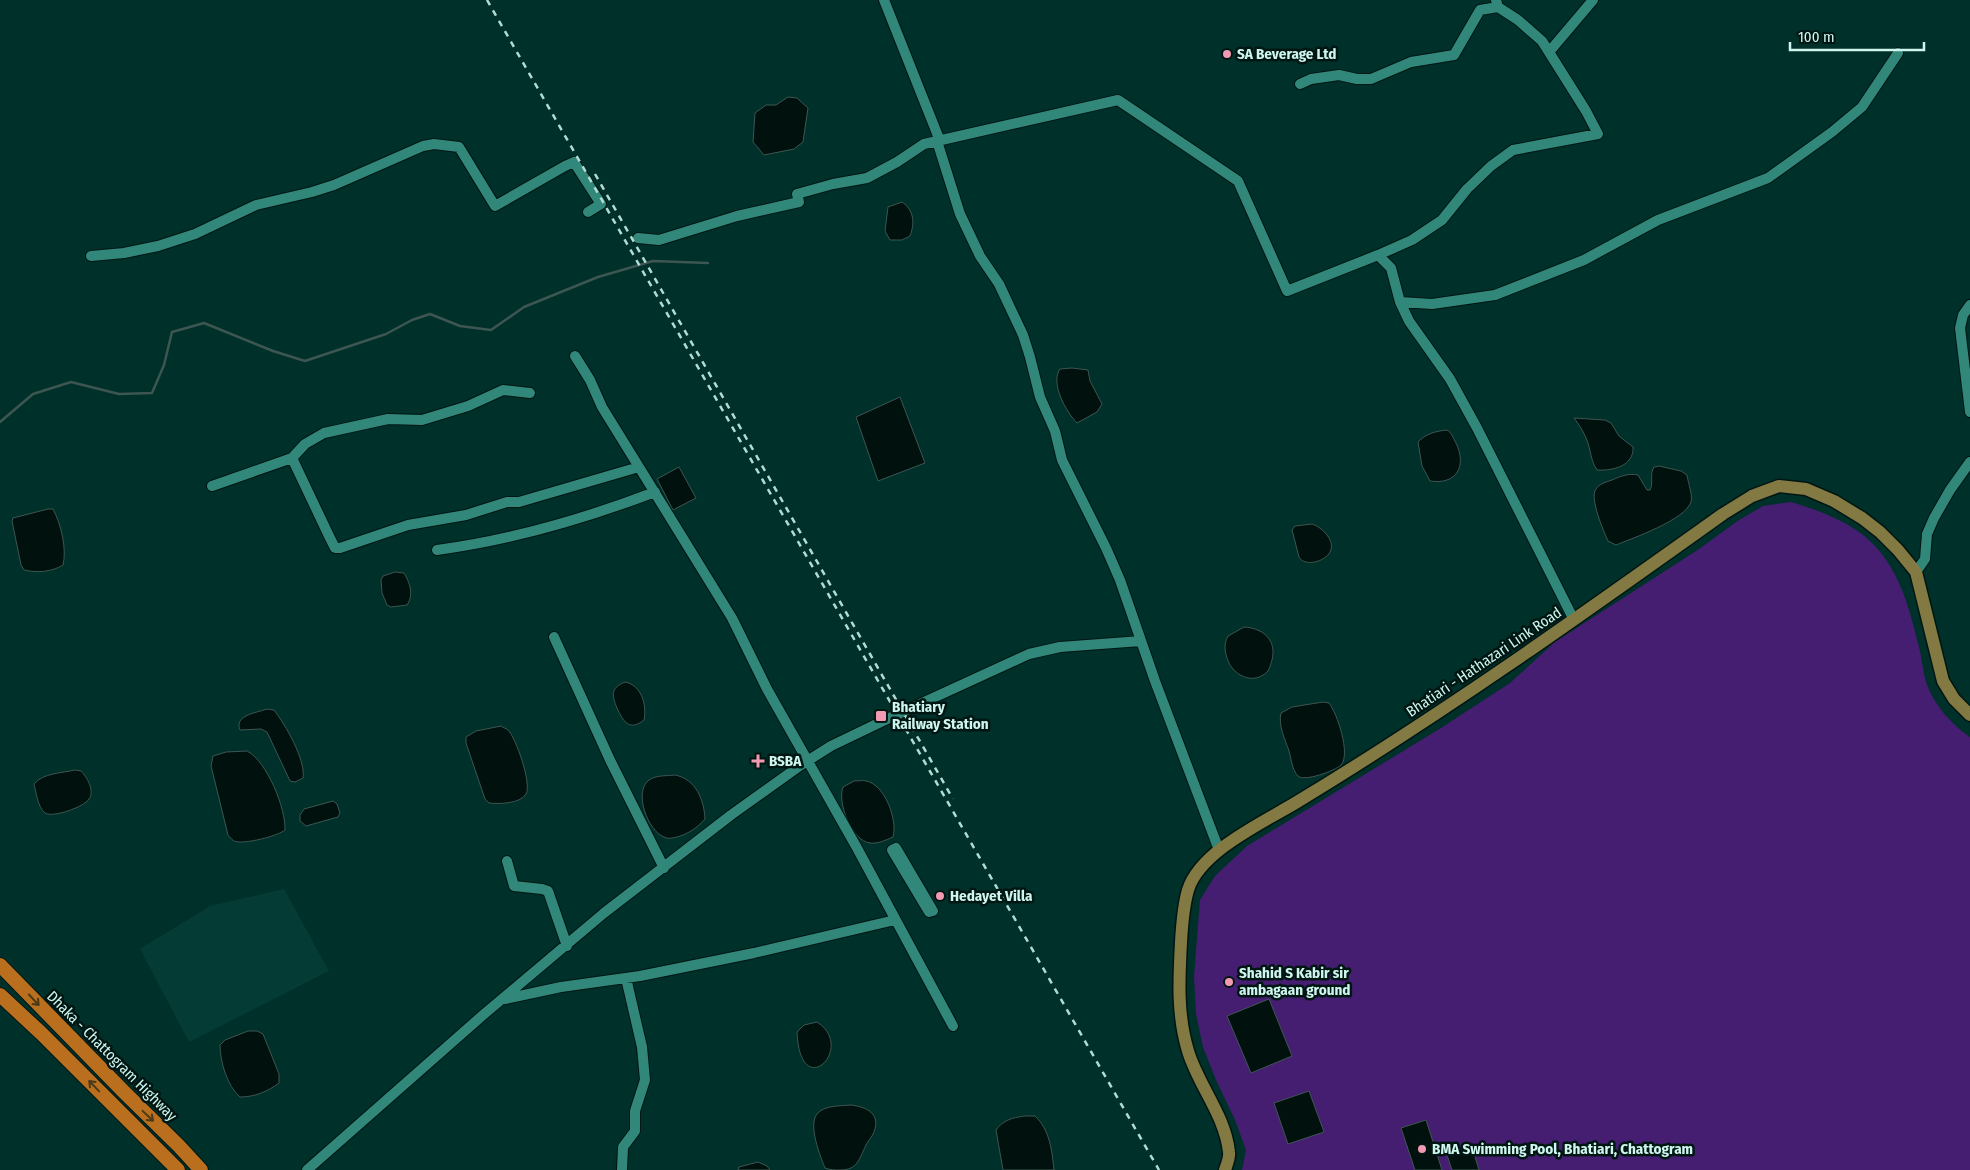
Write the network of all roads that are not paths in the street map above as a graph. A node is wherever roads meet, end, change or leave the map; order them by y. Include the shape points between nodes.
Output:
1 (884, 0) edge
2 (1593, 0) edge
3 (1497, 4) edge
4 (1549, 52) junction
5 (1898, 53) dead end
6 (1300, 84) dead end
7 (937, 141) junction
8 (588, 212) dead end
9 (638, 238) dead end
10 (1378, 255) junction
11 (90, 256) dead end
12 (1400, 302) junction
13 (1970, 305) edge
14 (575, 356) dead end
15 (530, 393) dead end
16 (1970, 412) edge
17 (292, 458) junction
18 (1970, 462) edge
19 (640, 467) junction
20 (212, 486) dead end
21 (655, 492) junction
22 (437, 550) dead end
23 (1916, 572) junction
24 (1574, 620) junction
25 (554, 637) dead end
26 (1141, 641) junction
27 (1970, 715) edge
28 (808, 760) junction
29 (896, 848) joint
30 (1219, 850) junction
31 (507, 862) dead end
32 (664, 868) junction
33 (895, 920) junction
34 (567, 946) junction
35 (0, 965) edge
36 (626, 978) junction
37 (0, 995) edge
38 (501, 1000) junction
39 (953, 1026) dead end
40 (178, 1170) edge
41 (201, 1170) edge
42 (306, 1170) edge
43 (622, 1170) edge
44 (1225, 1170) edge

1 - 7 street via 938,136
2 - 4 street
3 - 4 street via 1542,41
3 - 6 street via 1480,10 1454,55 1411,62 1371,79 1339,75
4 - 10 street via 1598,134 1513,150 1466,189 1442,220 1412,240
5 - 12 street via 1862,107 1768,178 1658,220 1584,260 1495,295 1432,304
7 - 9 street via 924,144 867,178 797,194 799,202 736,216 659,240
7 - 10 street via 1118,100 1238,181 1287,292
7 - 26 street via 960,214 1023,335 1062,460 1120,580
8 - 11 street via 601,204 574,162 495,206 459,147 434,144 334,185 256,204 196,234 158,246
10 - 12 street via 1391,268
12 - 24 street via 1468,411
13 - 16 street via 1960,328
14 - 19 street
15 - 17 street via 503,390 468,406 422,420 388,419 324,433 305,444
17 - 19 street via 335,548 408,525 519,502
17 - 20 street
18 - 23 street via 1934,518 1927,534 1925,559
19 - 21 street
21 - 22 street via 551,528 484,544
21 - 28 street via 732,618 767,689
23 - 24 main road, Bhatiari - Hathazari Link Road via 1892,544 1862,518 1834,500 1806,489 1778,486 1752,496 1722,514
23 - 27 main road, Bhatiari - Hathazari Link Road via 1943,681 1954,699
24 - 30 main road, Bhatiari - Hathazari Link Road via 1390,746
25 - 32 street
26 - 28 street via 1060,647 1029,654 890,717
26 - 30 street
28 - 32 street
28 - 33 street
29 - 29 street via 900,856 933,911 929,912 901,866 892,850
30 - 44 main road, Bhatiari - Hathazari Link Road via 1202,866 1188,889 1179,977 1180,1015 1188,1052 1222,1124 1230,1154
31 - 34 street via 514,886 548,891
32 - 34 street
33 - 36 street via 754,953
33 - 39 street
34 - 38 street
35 -> 41 highway, Dhaka - Chattogram Highway
36 - 38 street
36 - 43 street via 642,1047 645,1080 635,1112 635,1131 622,1147
40 -> 37 highway
38 - 42 street

